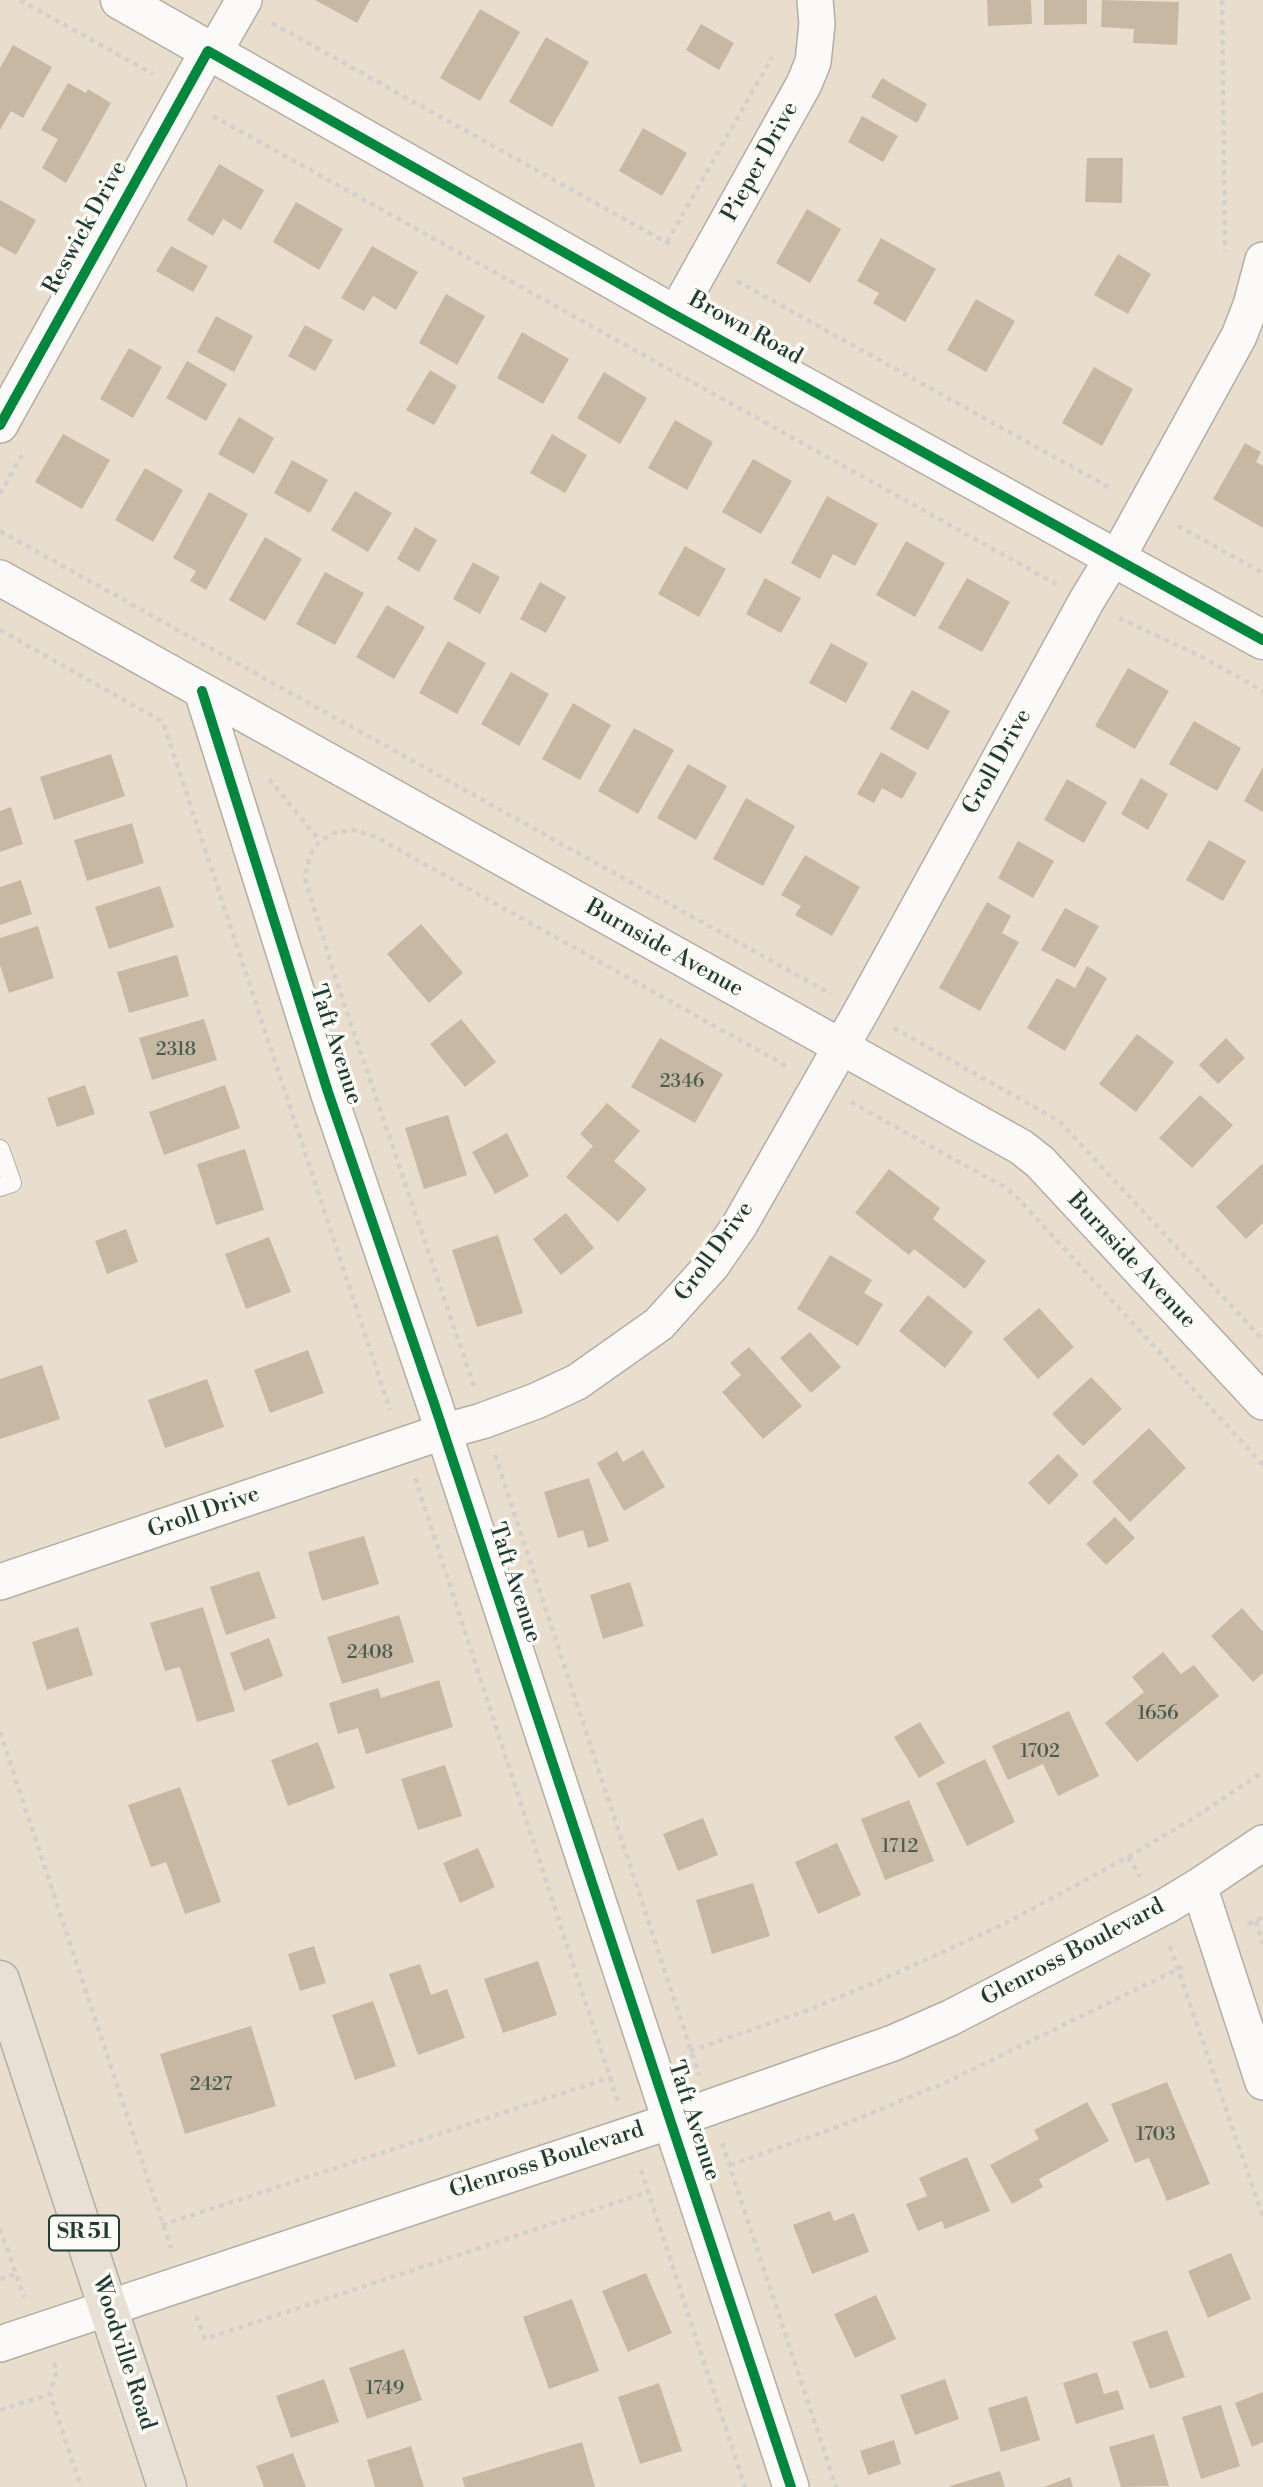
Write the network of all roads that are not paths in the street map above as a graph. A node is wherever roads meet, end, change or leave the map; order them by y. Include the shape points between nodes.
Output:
1 (120, 0) edge
2 (815, 0) edge
3 (256, 10) edge
4 (211, 53) junction
5 (1263, 260) edge
6 (675, 315) junction
7 (0, 425) edge
8 (1115, 557) junction
9 (0, 578) edge
10 (1263, 640) edge
11 (202, 691) junction
12 (855, 1056) junction
13 (0, 1149) edge
14 (0, 1187) edge
15 (1263, 1402) edge
16 (442, 1432) junction
17 (0, 1582) edge
18 (1263, 1843) edge
19 (1199, 1886) junction
20 (0, 1980) edge
21 (1263, 2082) edge
22 (671, 2121) junction
23 (109, 2308) junction
24 (0, 2344) edge
25 (167, 2487) edge
26 (791, 2487) edge

1 - 4 street, Brown Road
2 - 6 street, Pieper Drive via 813,62 804,84
3 - 4 street, Reswick Drive
4 - 6 street, Brown Road
4 - 7 street, Reswick Drive
5 - 8 street, Groll Drive via 1240,336
6 - 8 street, Brown Road
8 - 10 street, Brown Road
8 - 12 street, Groll Drive via 1087,600
9 - 11 street, Burnside Avenue
11 - 12 street, Burnside Avenue
11 - 16 street, Taft Avenue
12 - 15 street, Burnside Avenue via 1006,1138 1040,1163
12 - 16 street, Groll Drive via 712,1265 675,1308 577,1382 485,1420
13 - 14 lane via 12,1183
16 - 17 street, Groll Drive
16 - 22 street, Taft Avenue
18 - 19 street, Glenross Boulevard
19 - 21 street
19 - 22 street, Glenross Boulevard via 927,2028
20 - 23 main road, Woodville Road / SR 51
22 - 23 street, Glenross Boulevard
22 - 26 street, Taft Avenue
23 - 24 street, Glenross Boulevard
23 - 25 main road, Woodville Road / SR 51

